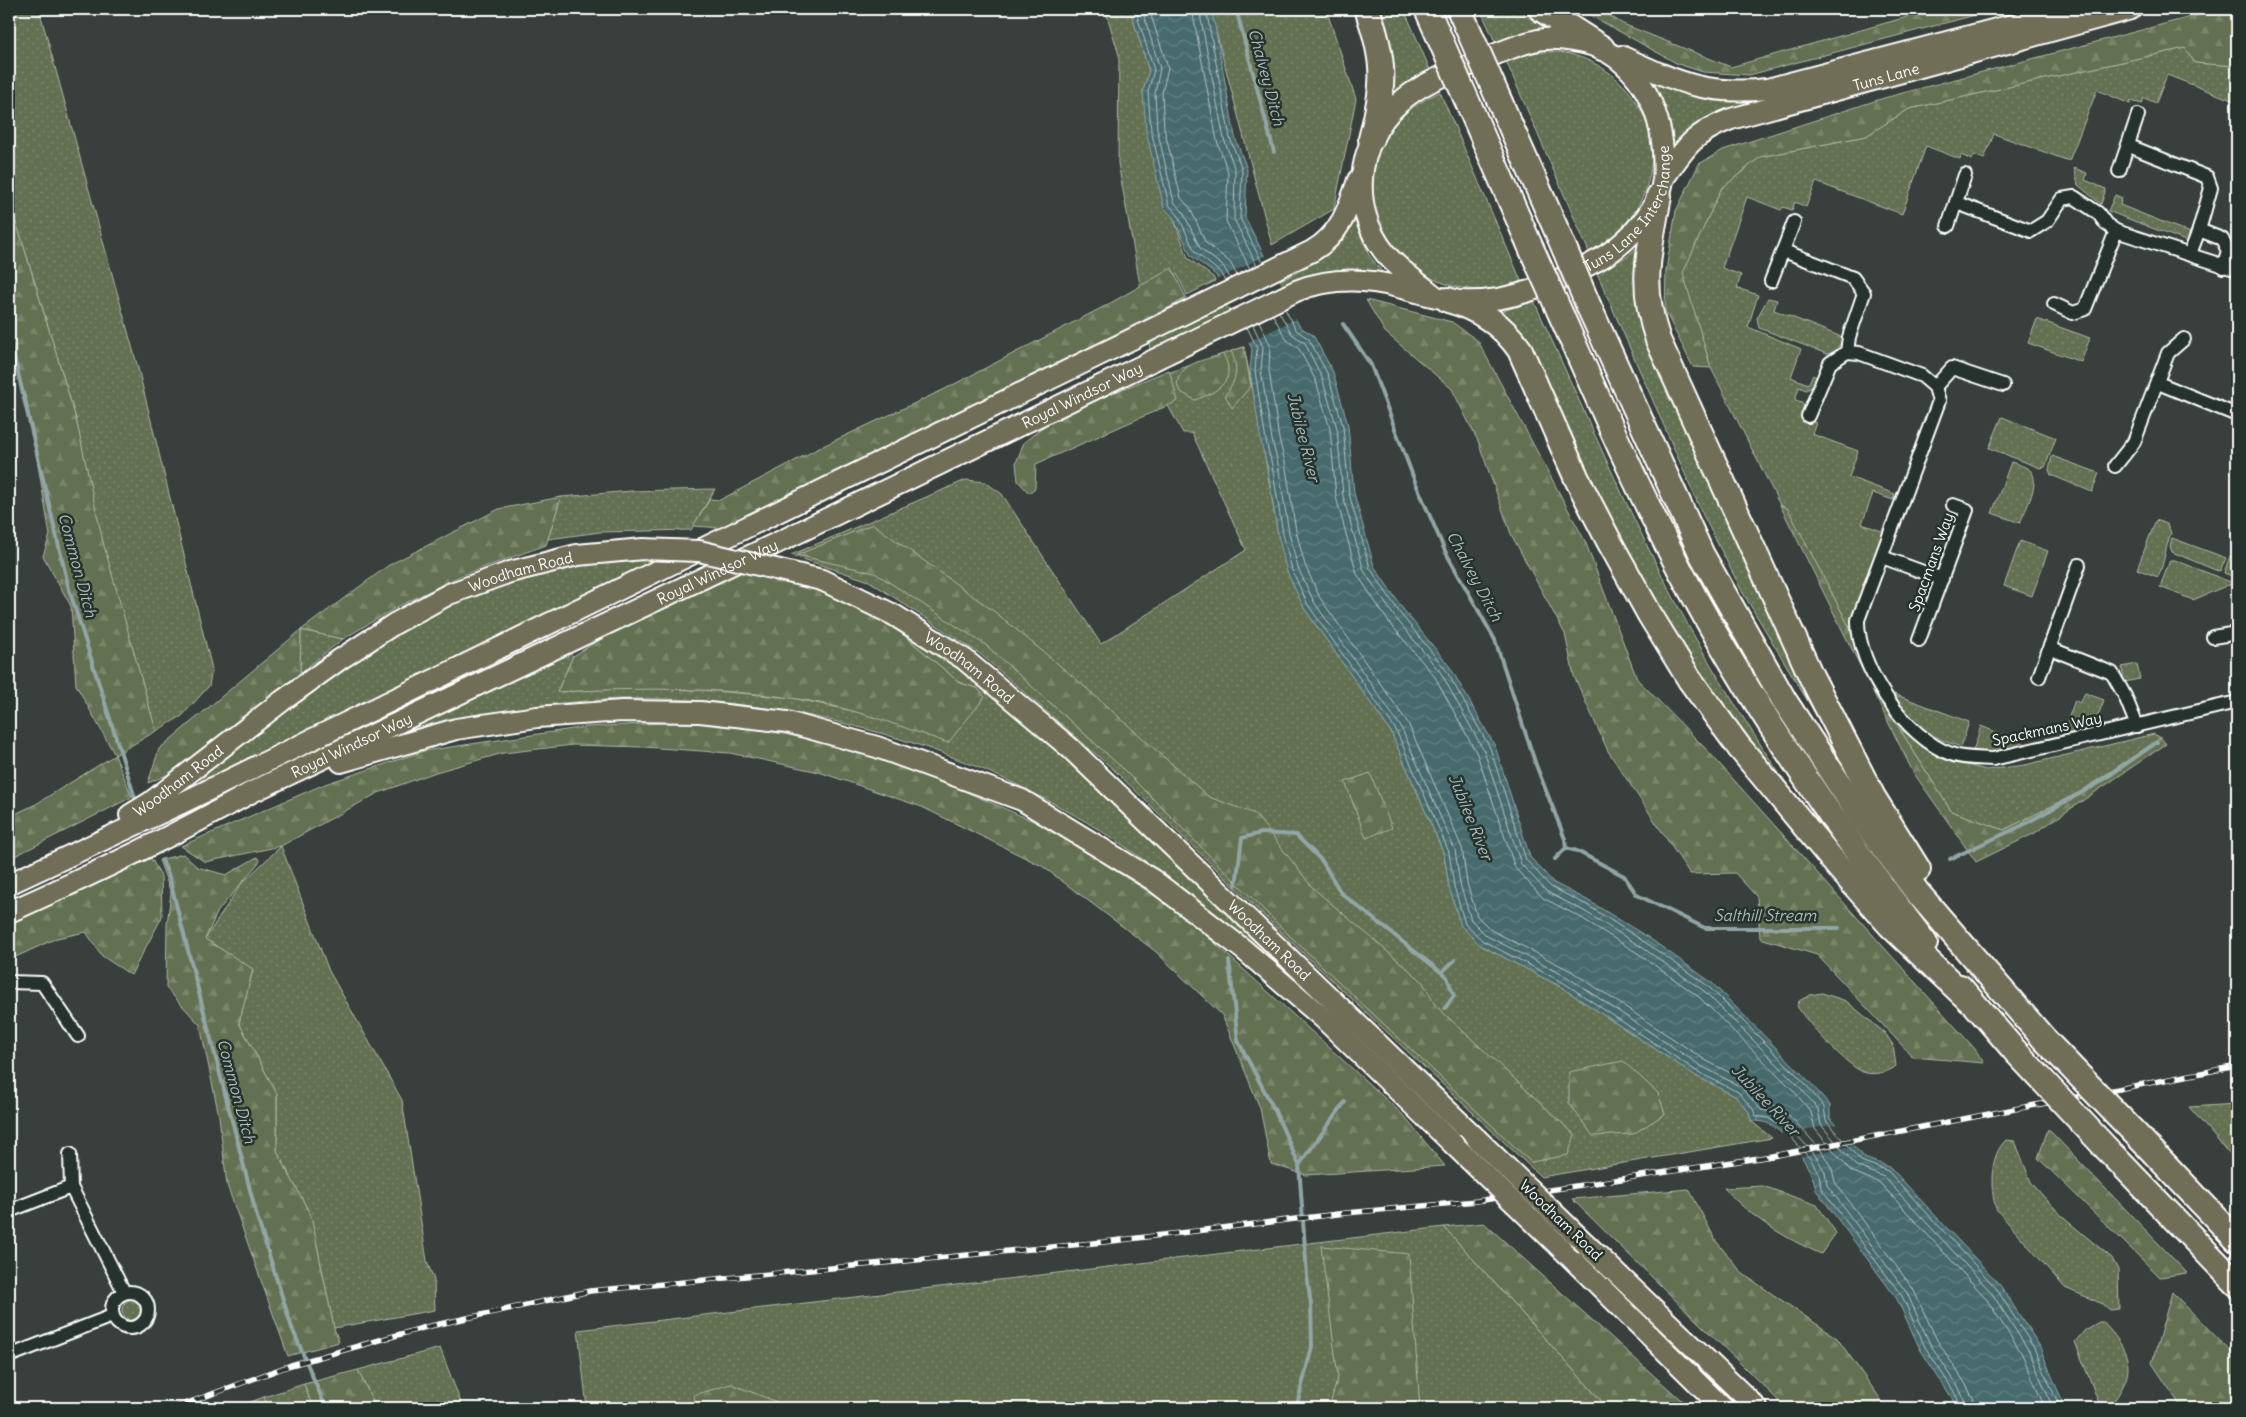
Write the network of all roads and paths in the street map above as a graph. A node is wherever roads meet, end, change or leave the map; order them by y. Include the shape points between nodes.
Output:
1 (1367, 9) edge
2 (1427, 9) edge
3 (1540, 9) edge
4 (2073, 9) edge
5 (2131, 9) edge
6 (1463, 18) edge
7 (1604, 48) junction
8 (2138, 115) dead end
9 (1371, 139) junction
10 (2129, 146) junction
11 (1364, 162) junction
12 (2119, 171) dead end
13 (1966, 175) dead end
14 (1661, 187) junction
15 (1957, 203) junction
16 (1794, 222) dead end
17 (1948, 226) dead end
18 (2199, 230) junction
19 (2116, 231) junction
20 (1784, 251) junction
21 (2190, 254) junction
22 (2223, 267) junction
23 (2237, 270) edge
24 (1771, 281) dead end
25 (1442, 298) junction
26 (2054, 304) dead end
27 (2184, 339) dead end
28 (1847, 352) junction
29 (2158, 383) junction
30 (2002, 385) dead end
31 (1934, 387) junction
32 (2237, 414) edge
33 (1808, 416) dead end
34 (2115, 466) dead end
35 (1952, 505) dead end
36 (1882, 557) junction
37 (2079, 565) dead end
38 (1942, 579) junction
39 (2237, 634) edge
40 (2213, 637) dead end
41 (1919, 640) dead end
42 (2049, 648) junction
43 (2039, 677) dead end
44 (2237, 702) edge
45 (2137, 726) junction
46 (252, 792) junction
47 (107, 832) junction
48 (9, 882) edge
49 (9, 912) edge
50 (1967, 950) junction
51 (9, 982) edge
52 (1969, 1000) junction
53 (78, 1036) dead end
54 (70, 1154) dead end
55 (71, 1187) junction
56 (9, 1210) edge
57 (2237, 1240) edge
58 (2237, 1284) edge
59 (124, 1292) junction
60 (112, 1316) junction
61 (9, 1356) edge
62 (1724, 1408) edge
63 (1758, 1408) edge

1 - 9 highway via 1378,41 1383,71
2 - 52 highway, bridge via 1562,318 1663,536 1732,662 1794,762 1841,832
3 - 7 highway
4 - 7 main road, Tuns Lane via 1766,89 1743,92 1696,87
5 - 14 main road, Tuns Lane via 1731,119 1699,134 1687,145
6 - 50 highway, bridge via 1702,555 1759,657 1861,818 1917,892
7 - 9 main road, Tuns Lane Interchange via 1564,39 1539,40 1434,78 1398,103
7 - 14 main road, Tuns Lane Interchange via 1628,69 1654,108 1662,140
8 - 10 street
9 - 11 main road, Tuns Lane Interchange
10 - 12 street
10 - 18 street via 2207,177 2210,188
11 - 25 main road, Tuns Lane Interchange via 1362,196 1372,233 1393,262
11 - 47 main road, Royal Windsor Way via 1346,213 1334,234 1320,246 1289,263 184,802
13 - 15 street
14 - 25 main road, Tuns Lane Interchange via 1626,240 1599,259 1508,298 1478,302
14 - 50 highway via 1646,282 1648,313 1658,340 1848,750 1872,797
15 - 17 street
15 - 19 street via 2031,231 2047,221 2062,199 2074,197 2098,213
16 - 20 street
18 - 21 street
18 - 22 street via 2222,239 2228,250
19 - 21 street
19 - 26 street via 2085,309 2073,313
20 - 24 street
20 - 28 street via 1853,278 1864,293
21 - 22 street
22 - 23 street
25 - 46 main road, Royal Windsor Way via 1356,280 1327,282 1296,291 781,541
25 - 52 highway via 1468,306 1489,318 1520,350 1578,479 1630,581 1690,680 1733,740 1890,925
27 - 29 street via 2168,353
28 - 31 street via 1859,353 1922,376
28 - 33 street via 1830,363
29 - 32 street
29 - 34 street via 2134,442
30 - 31 street via 1952,368
31 - 36 street, Spackmans Way via 1939,401
35 - 38 street, Spacmans Way via 1967,510
36 - 38 street
36 - 45 street, Spackmans Way via 1858,620 1858,637 1869,664 1898,715 1921,738 1952,755 1993,759
37 - 42 street
38 - 41 street, Spacmans Way
39 - 40 street
42 - 43 street
42 - 45 street via 2112,673
44 - 45 street, Spackmans Way
46 - 49 main road, Royal Windsor Way via 196,823
46 - 62 main road, Woodham Road, bridge via 374,751 456,729 537,717 622,711 700,712 787,722 877,747 1022,800 1153,880 1244,950 1323,1018
47 - 48 main road, Royal Windsor Way
47 - 63 main road, Woodham Road, bridge via 296,691 394,624 449,594 510,572 577,555 644,549 698,551 822,580 894,615 964,659 1070,748
50 - 57 highway, bridge via 2044,1039
51 - 53 street via 42,983
52 - 58 highway, bridge
54 - 55 street
55 - 56 street
55 - 59 street
59 - 60 street via 113,1300
59 - 60 street via 142,1296 147,1304 147,1316 141,1324 130,1328 121,1326
60 - 61 street

